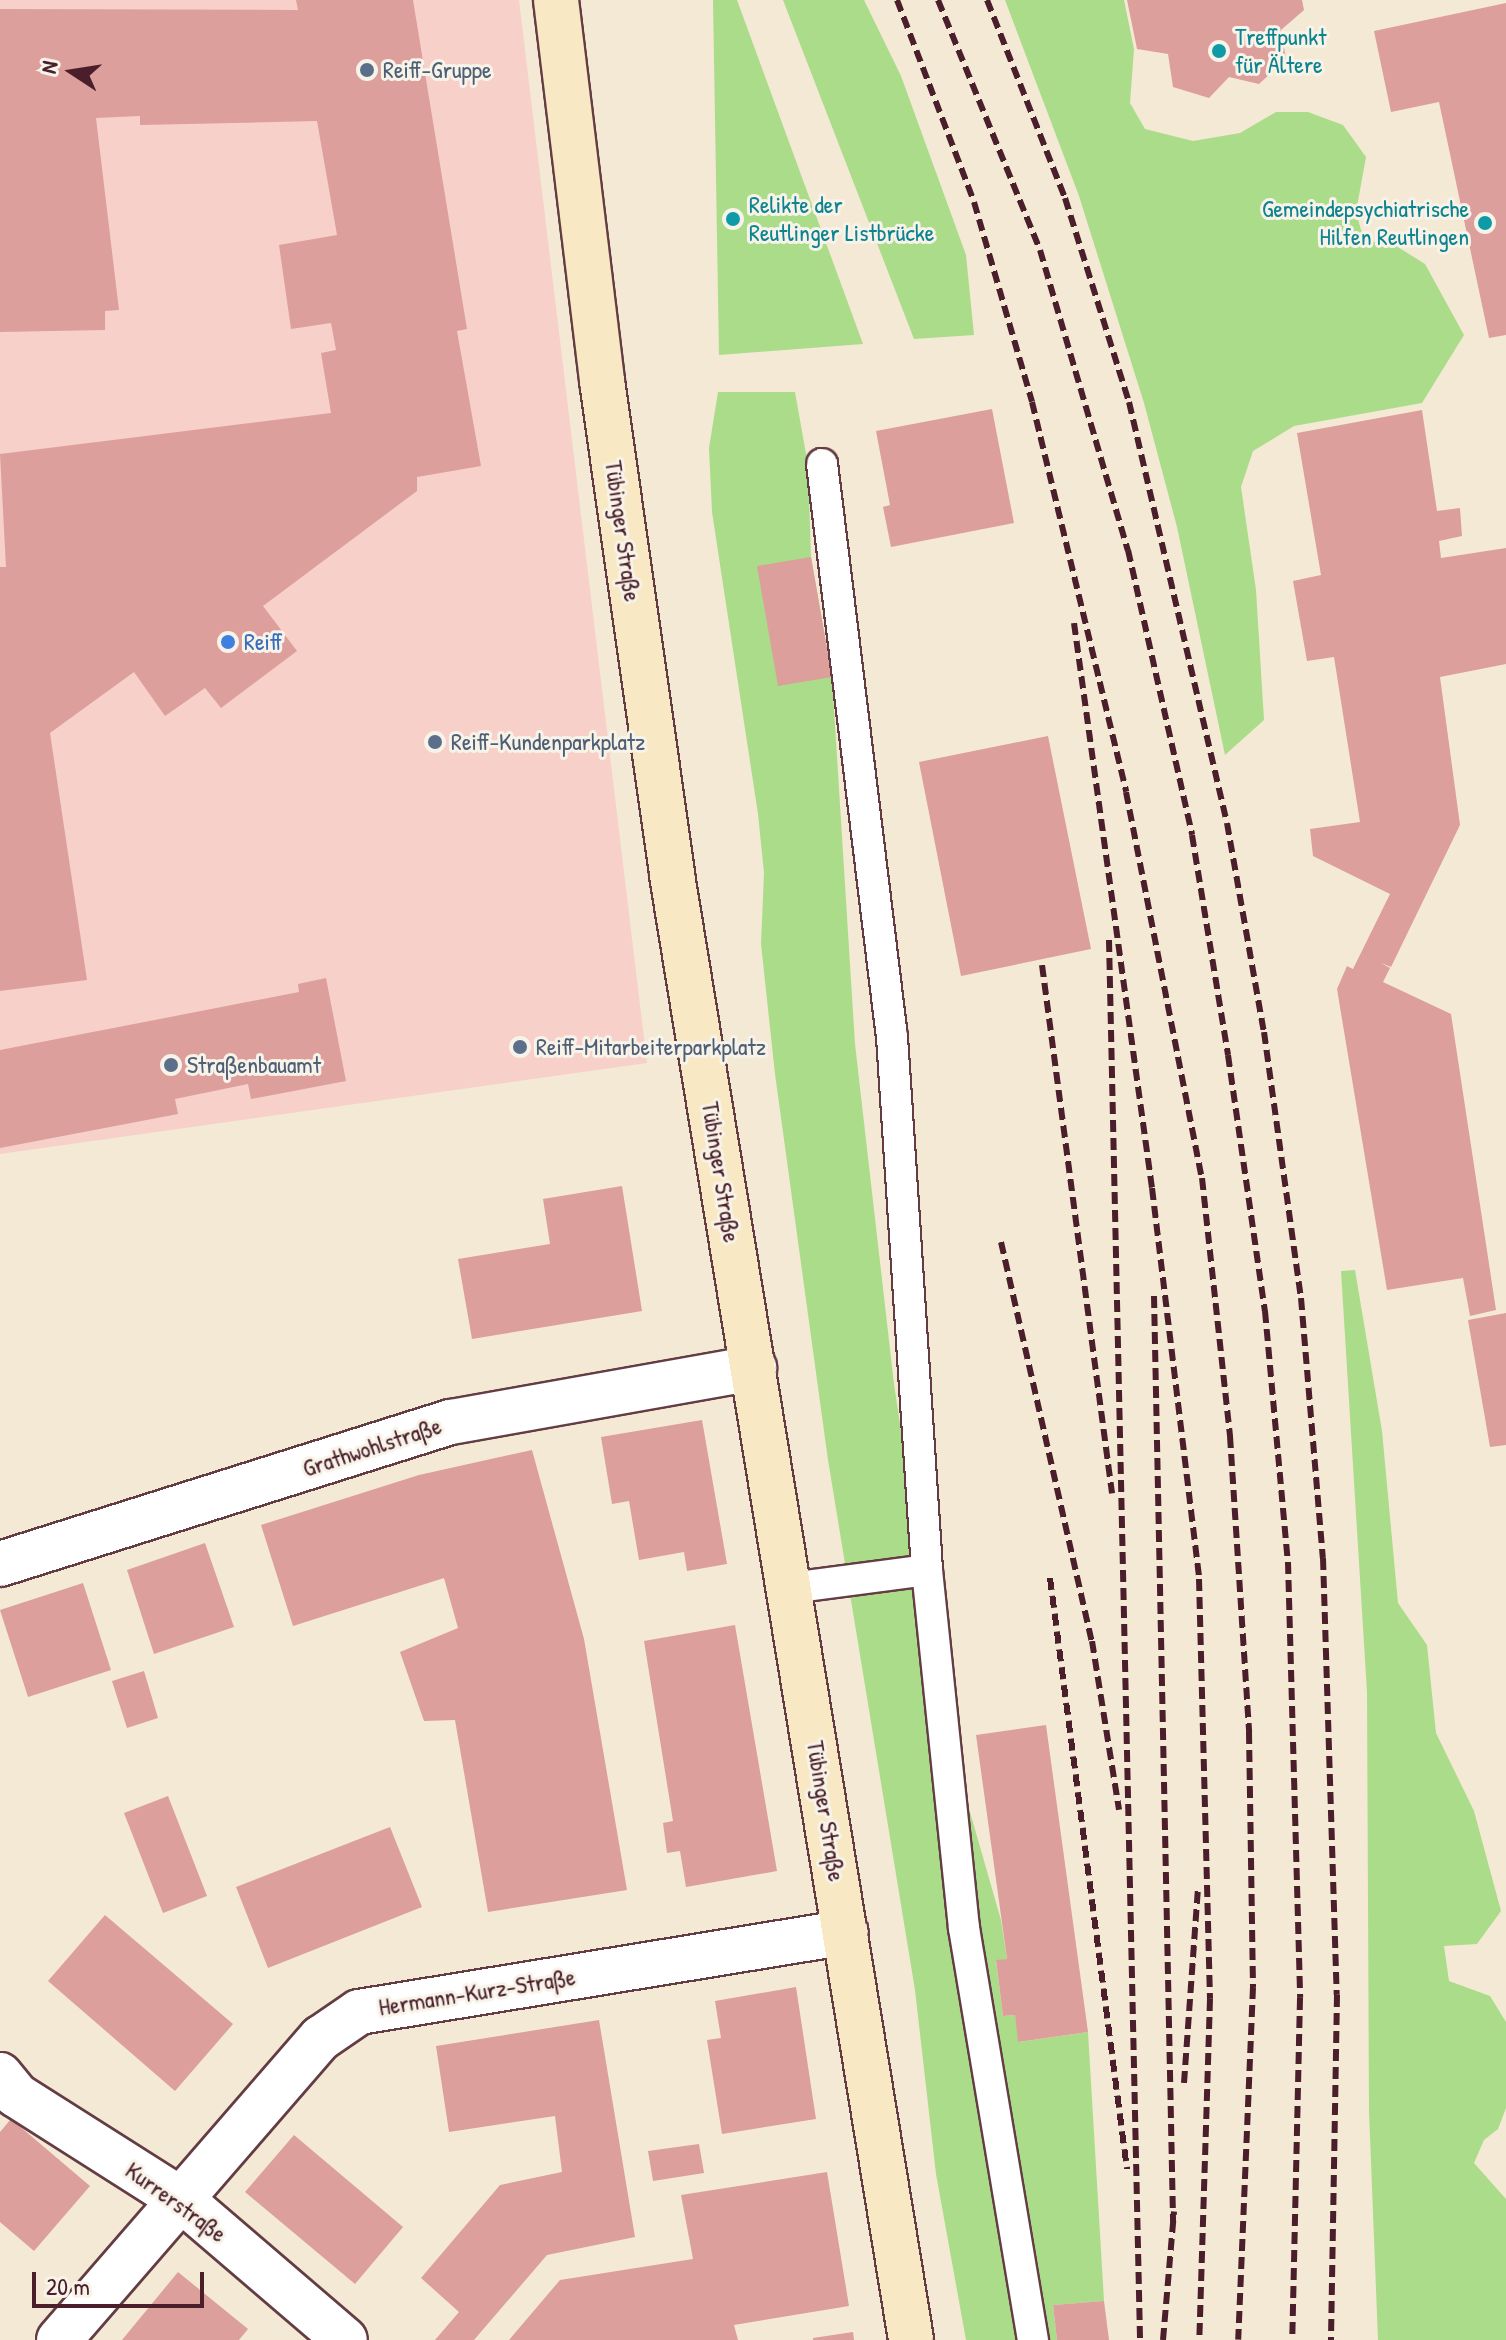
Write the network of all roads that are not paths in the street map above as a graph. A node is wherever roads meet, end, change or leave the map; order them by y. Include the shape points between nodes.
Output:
1 (556, 0) edge
2 (822, 464) dead end
3 (754, 1368) junction
4 (0, 1564) edge
5 (927, 1570) junction
6 (791, 1588) junction
7 (845, 1932) junction
8 (0, 2075) edge
9 (183, 2201) junction
10 (59, 2340) edge
11 (345, 2340) edge
12 (911, 2340) edge
13 (1033, 2340) edge

1 - 3 street, Tübinger Straße via 666,836
2 - 5 lane via 892,1037
3 - 4 street, Grathwohlstraße via 451,1422
3 - 6 street, Tübinger Straße
5 - 6 lane
5 - 13 lane via 964,1928
6 - 7 street, Tübinger Straße
7 - 9 street, Hermann-Kurz-Straße via 359,2012 321,2038
7 - 12 street, Tübinger Straße
8 - 9 street, Kurrerstraße via 16,2095
9 - 10 street, Hermann-Kurz-Straße
9 - 11 street, Kurrerstraße

